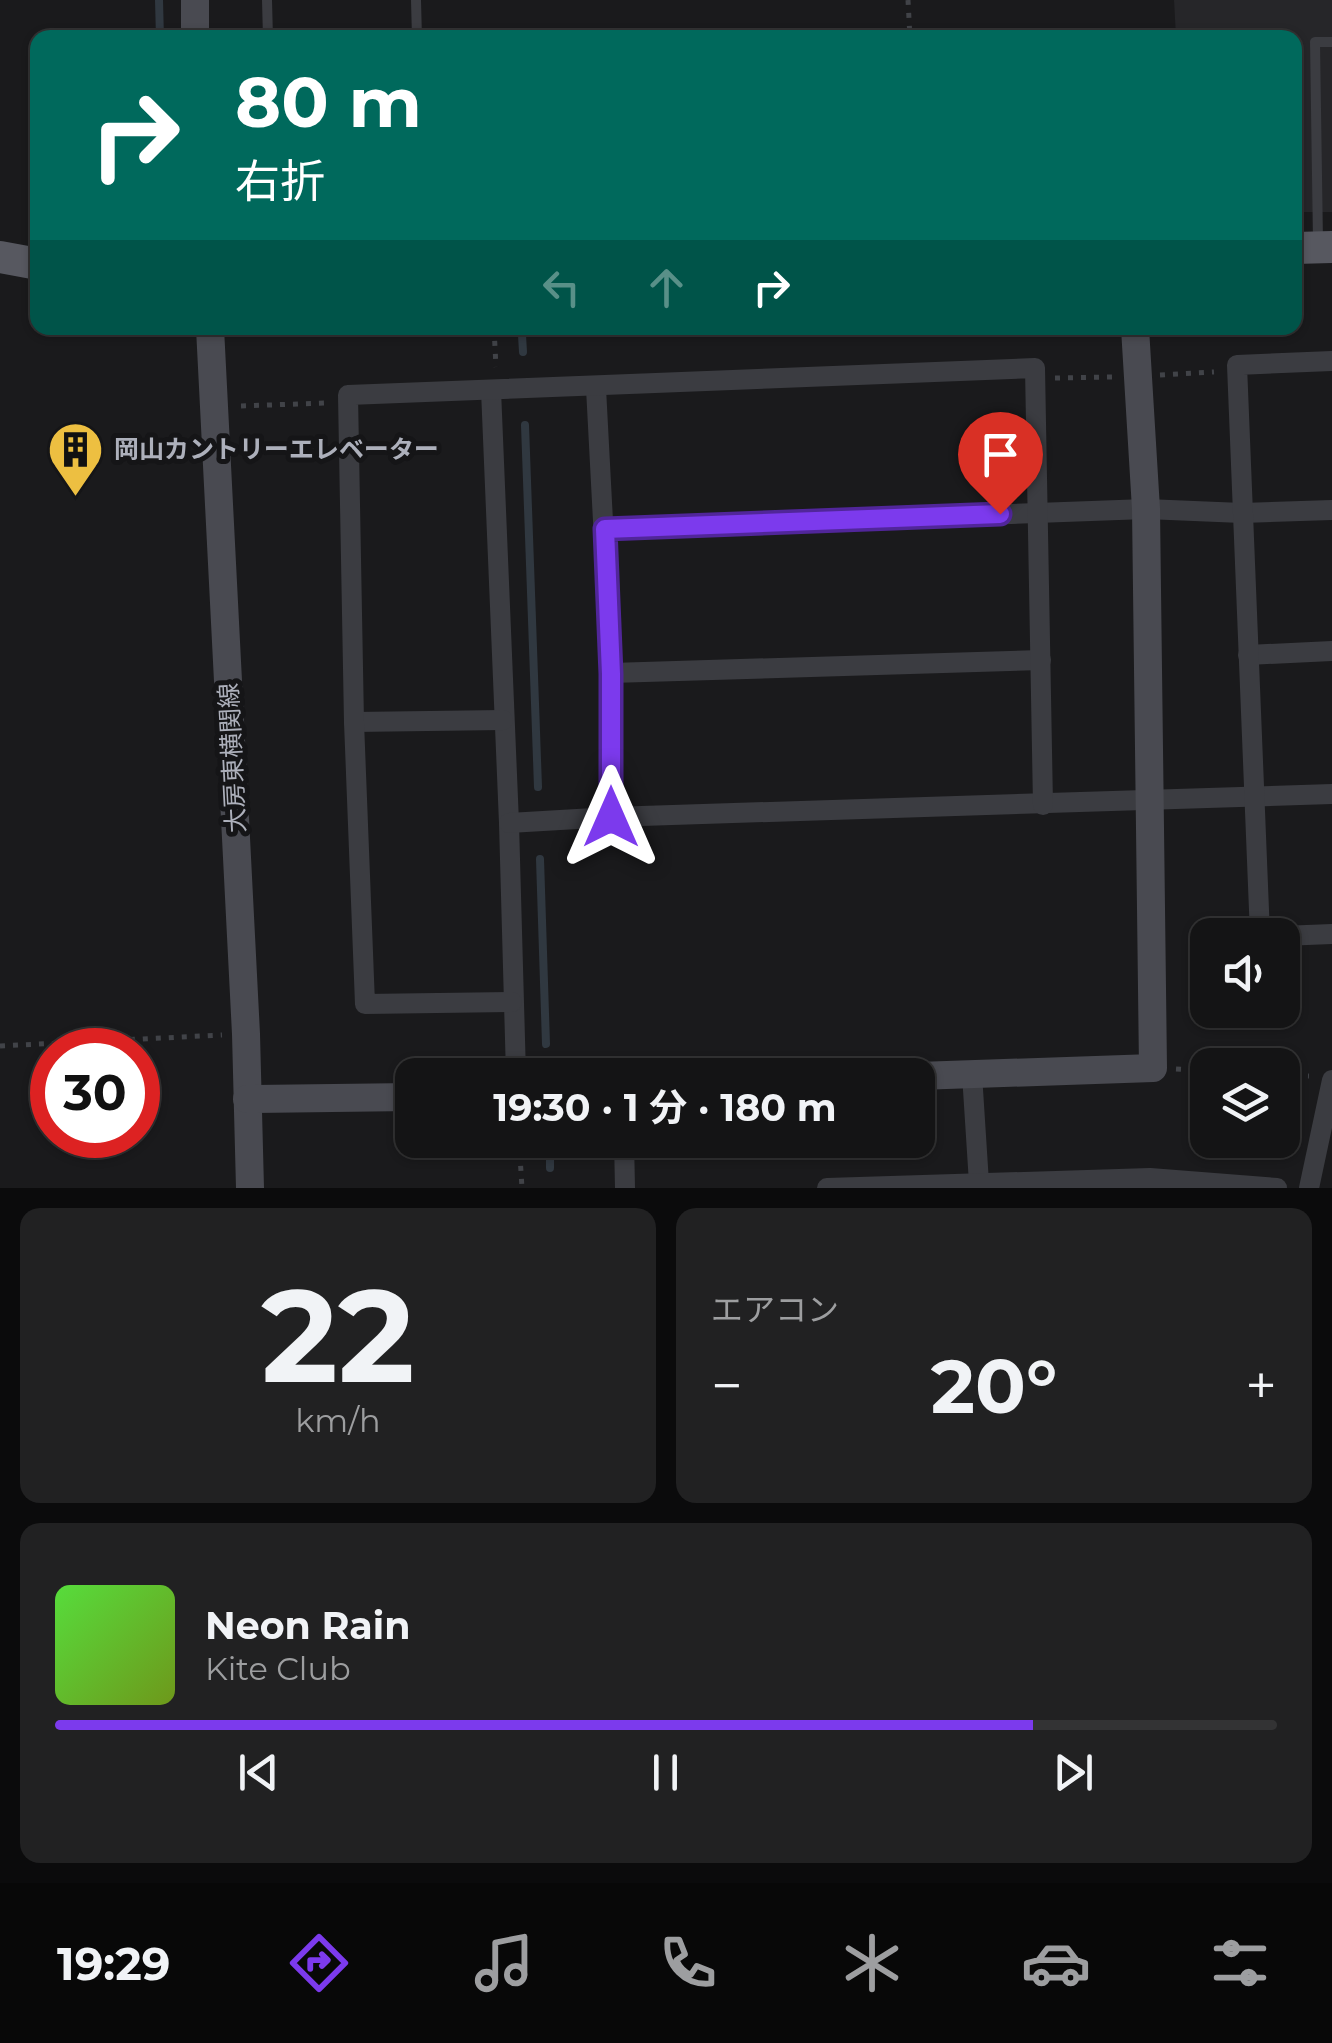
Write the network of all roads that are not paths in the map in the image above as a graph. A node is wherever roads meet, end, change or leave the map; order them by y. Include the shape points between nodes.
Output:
1 (196, 0) edge
2 (267, 0) edge
3 (416, 0) edge
4 (195, 30) edge
5 (268, 30) edge
6 (417, 30) edge
7 (1332, 42) edge
8 (1315, 248) edge
9 (0, 257) edge
10 (30, 263) edge
11 (210, 335) edge
12 (1136, 335) edge
13 (1332, 361) edge
14 (596, 388) junction
15 (494, 390) junction
16 (1146, 509) junction
17 (1332, 510) edge
18 (1039, 512) junction
19 (1242, 513) junction
20 (605, 529) junction
21 (1332, 652) edge
22 (1248, 655) junction
23 (1041, 660) junction
24 (611, 674) junction
25 (504, 720) junction
26 (354, 722) junction
27 (1332, 794) edge
28 (1253, 797) junction
29 (1150, 799) junction
30 (1043, 805) junction
31 (611, 817) junction
32 (509, 823) junction
33 (1259, 918) edge
34 (1332, 934) edge
35 (1300, 935) edge
36 (512, 1002) junction
37 (515, 1058) edge
38 (972, 1074) junction
39 (935, 1075) edge
40 (1332, 1080) edge
41 (395, 1097) edge
42 (247, 1099) junction
43 (624, 1158) edge
44 (979, 1183) junction
45 (1176, 1184) edge
46 (250, 1188) edge
47 (625, 1188) edge
48 (827, 1188) edge
49 (1277, 1188) edge
50 (1309, 1188) edge

1 - 4 street
2 - 5 lane
3 - 6 lane
7 - 8 lane via 1315,42
9 - 10 main road
11 - 42 street, 大房東横関線
12 - 16 street
13 - 19 street via 1237,365
14 - 15 street
14 - 18 street via 1036,368
14 - 20 street
15 - 25 street
15 - 26 street via 348,395
16 - 18 street
16 - 19 street
16 - 29 street
17 - 19 street
18 - 20 street
18 - 23 street
19 - 22 street
20 - 24 street
21 - 22 street
22 - 28 street
23 - 24 street
23 - 30 street
24 - 31 street
25 - 26 street
25 - 32 street
26 - 36 street via 364,1004
27 - 28 street
28 - 29 street
28 - 33 street
29 - 30 street
29 - 38 street via 1153,1068
30 - 31 street
31 - 32 street
32 - 36 street
34 - 35 street
36 - 37 street
38 - 39 street
38 - 44 street
40 - 50 street
41 - 42 street
42 - 46 street, 大房東横関線
43 - 47 street
44 - 45 street
44 - 48 street
45 - 49 street

